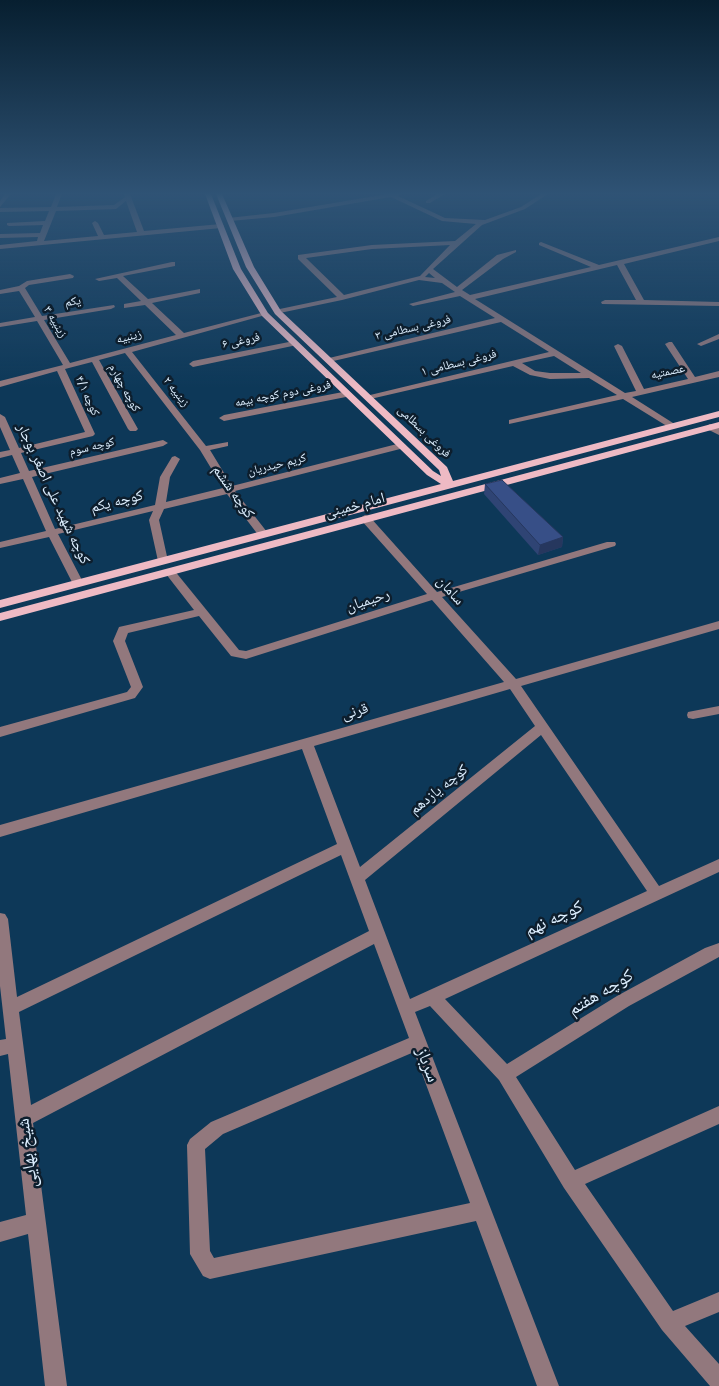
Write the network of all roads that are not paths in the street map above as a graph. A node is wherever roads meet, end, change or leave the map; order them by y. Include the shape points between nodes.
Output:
1 (233, 259) edge
2 (246, 259) edge
3 (303, 259) edge
4 (440, 259) edge
5 (498, 259) edge
6 (576, 259) edge
7 (634, 259) edge
8 (619, 262) junction
9 (172, 264) dead end
10 (596, 267) junction
11 (429, 270) junction
12 (118, 275) junction
13 (70, 276) dead end
14 (419, 278) junction
15 (99, 279) dead end
16 (444, 281) junction
17 (22, 289) junction
18 (197, 291) dead end
19 (0, 292) edge
20 (459, 292) junction
21 (342, 298) junction
22 (469, 298) junction
23 (146, 302) junction
24 (605, 302) dead end
25 (641, 302) junction
26 (413, 304) dead end
27 (719, 304) edge
28 (128, 306) dead end
29 (111, 307) dead end
30 (278, 312) junction
31 (265, 314) junction
32 (39, 318) junction
33 (502, 319) junction
34 (0, 325) edge
35 (182, 336) junction
36 (719, 336) edge
37 (294, 343) junction
38 (669, 344) dead end
39 (701, 344) dead end
40 (618, 346) dead end
41 (127, 350) junction
42 (555, 353) junction
43 (94, 359) junction
44 (329, 359) junction
45 (515, 363) junction
46 (192, 364) dead end
47 (64, 367) junction
48 (719, 374) edge
49 (589, 375) junction
50 (693, 380) junction
51 (0, 384) edge
52 (641, 391) junction
53 (348, 394) junction
54 (622, 395) junction
55 (369, 398) junction
56 (719, 414) edge
57 (0, 417) edge
58 (224, 418) dead end
59 (512, 422) dead end
60 (670, 425) junction
61 (133, 428) dead end
62 (716, 428) edge
63 (163, 443) dead end
64 (225, 444) dead end
65 (401, 446) junction
66 (204, 449) junction
67 (16, 452) junction
68 (0, 455) edge
69 (175, 460) dead end
70 (26, 475) junction
71 (0, 481) edge
72 (450, 484) junction
73 (229, 490) junction
74 (459, 494) junction
75 (160, 507) junction
76 (365, 518) junction
77 (52, 533) junction
78 (263, 534) junction
79 (611, 544) dead end
80 (0, 546) edge
81 (162, 561) junction
82 (170, 572) junction
83 (78, 584) junction
84 (434, 596) junction
85 (0, 604) edge
86 (202, 612) junction
87 (0, 617) edge
88 (719, 624) edge
89 (513, 684) junction
90 (719, 710) edge
91 (693, 715) dead end
92 (543, 727) junction
93 (0, 732) edge
94 (306, 743) junction
95 (0, 831) edge
96 (345, 847) junction
97 (719, 865) edge
98 (357, 878) junction
99 (657, 894) junction
100 (0, 927) edge
101 (378, 934) junction
102 (719, 950) edge
103 (432, 997) junction
104 (11, 1008) junction
105 (406, 1008) junction
106 (418, 1042) junction
107 (7, 1047) edge
108 (505, 1074) junction
109 (719, 1115) edge
110 (24, 1118) junction
111 (571, 1181) junction
112 (482, 1210) junction
113 (36, 1222) junction
114 (0, 1232) edge
115 (719, 1302) edge
116 (669, 1323) junction
117 (719, 1380) edge
118 (56, 1386) edge
119 (548, 1386) edge

1 - 31 main road, فروغی بسطامی
2 - 30 main road, فروغی بسطامی
3 - 21 street
4 - 11 street
5 - 20 street
6 - 10 street
7 - 8 street
8 - 10 street
8 - 25 street
9 - 12 street
10 - 22 street
11 - 14 street
11 - 16 street
12 - 15 street
12 - 23 street
13 - 17 street via 27,283
14 - 16 street
14 - 21 street
16 - 20 street
17 - 19 street
17 - 32 street, زینبیه ۳
18 - 23 street
20 - 22 street
20 - 26 street
21 - 30 street
22 - 33 street
23 - 28 street
23 - 35 street
24 - 25 street
25 - 27 street
29 - 32 street, یکم
30 - 31 main road
30 - 44 main road, فروغی بسطامی
31 - 35 street, زینبیه
31 - 37 main road, فروغی بسطامی
32 - 34 street, یکم
32 - 47 street, زینبیه ۳
33 - 42 street
33 - 44 street, فروغی بسطامی ۳
35 - 41 street, زینبیه
36 - 39 street
37 - 46 street, فروغی ۶
37 - 53 main road, فروغی بسطامی
38 - 50 street
40 - 52 street
41 - 43 street, زینبیه
41 - 66 street, زینبیه ۲
42 - 45 street, فروغی بسطامی ۱
42 - 49 street
43 - 47 street, زینبیه
43 - 61 street, کوچه چهارم
44 - 55 main road, فروغی بسطامی
45 - 49 street via 542,375
45 - 55 street, فروغی بسطامی ۱
47 - 51 street, زینبیه
47 - 67 street, کوچه ۴/۱ via 90,434
48 - 50 street, عصمتیه
49 - 54 street
50 - 52 street, عصمتیه
52 - 54 street, عصمتیه
53 - 58 street, فروغی دوم کوچه بیمه
53 - 65 main road, فروغی بسطامی
54 - 59 street, عصمتیه
54 - 60 street
55 - 72 main road, فروغی بسطامی via 444,469
56 - 60 main road, امام خمینی
57 - 67 street, کوچه شهید علی اصغر بوجار
60 - 72 main road, امام خمینی
62 - 74 main road, امام خمینی
63 - 70 street, کوچه سوم
64 - 66 street
65 - 72 main road, فروغی بسطامی via 430,473
65 - 73 street, کریم حیدریان
66 - 73 street, کوچه ششم
67 - 68 street
67 - 70 street, کوچه شهید علی اصغر بوجار
69 - 75 street via 166,477
70 - 71 street
70 - 77 street, کوچه شهید علی اصغر بوجار
72 - 74 main road
72 - 78 main road, امام خمینی
73 - 75 street, کریم حیدریان
73 - 78 street, کوچه ششم
74 - 76 main road, امام خمینی
75 - 77 street, کوچه یکم
75 - 81 street via 154,520
76 - 82 main road, امام خمینی
76 - 84 street, سامان
77 - 80 street, کوچه یکم
77 - 83 street, کوچه شهید علی اصغر بوجار
78 - 81 main road, امام خمینی
79 - 84 street, رحیمیان
81 - 83 main road, امام خمینی
82 - 86 street, رحیمیان
82 - 87 main road, امام خمینی
83 - 85 main road, امام خمینی
84 - 86 street, رحیمیان via 246,655 235,653
84 - 89 street, سامان
86 - 93 street via 123,630 119,640 137,688 131,695
88 - 89 street, قرنی
89 - 92 street, سامان
89 - 94 street, قرنی
90 - 91 street
92 - 98 street, کوچه یازدهم
92 - 99 street, سامان
94 - 95 street, قرنی
94 - 96 street, سرباز
96 - 98 street, سرباز
96 - 104 street
97 - 99 street, کوچه نهم
98 - 101 street, سرباز
99 - 103 street, کوچه نهم
100 - 104 street, شیخ بهایی
101 - 105 street, سرباز
101 - 110 street
102 - 108 street, کوچه هفتم via 623,1002
103 - 105 street, کوچه نهم
103 - 108 street
104 - 107 street, شیخ بهایی
105 - 106 street, سرباز
106 - 112 street, سرباز
106 - 112 street via 217,1128 196,1144 200,1254 210,1269
107 - 110 street, شیخ بهایی
108 - 111 street
109 - 111 street
110 - 113 street, شیخ بهایی
111 - 116 street
112 - 119 street, سرباز
113 - 114 street
113 - 118 street, شیخ بهایی
115 - 116 street
116 - 117 street

